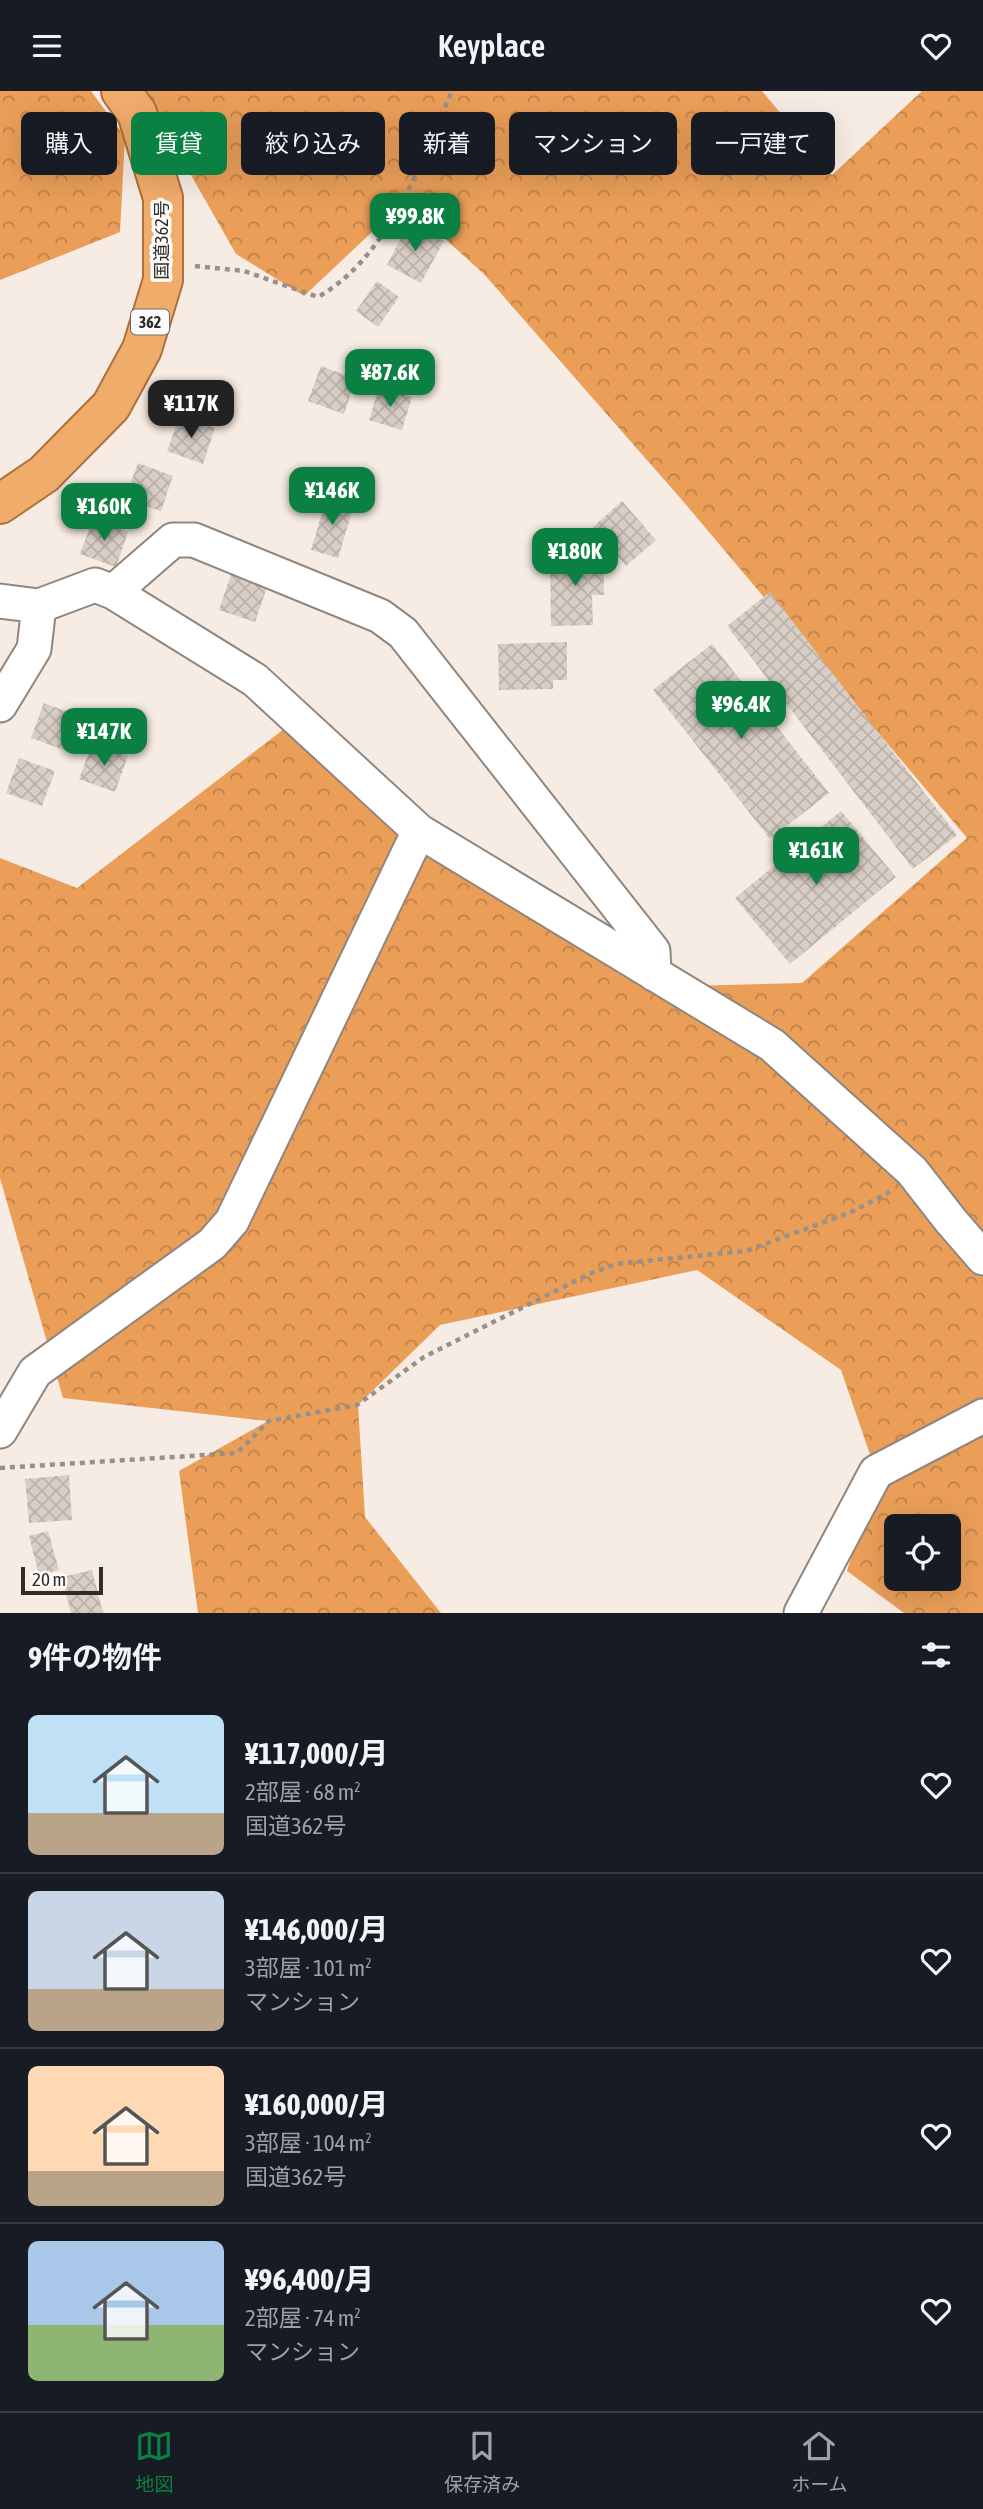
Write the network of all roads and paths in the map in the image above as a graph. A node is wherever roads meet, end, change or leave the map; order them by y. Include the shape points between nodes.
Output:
1 (121, 91) edge
2 (452, 91) edge
3 (163, 263) junction
4 (0, 504) edge
5 (113, 592) junction
6 (0, 601) edge
7 (39, 606) junction
8 (0, 705) edge
9 (419, 831) junction
10 (654, 974) junction
11 (918, 1178) junction
12 (983, 1258) edge
13 (983, 1416) edge
14 (0, 1431) edge
15 (0, 1468) edge
16 (801, 1613) edge

1 - 3 highway, 国道362号 / 362 via 137,113 163,198
2 - 3 path via 413,180 377,244 336,287 318,297 244,271
3 - 4 highway, 国道362号 / 362 via 163,280 142,349 111,406 44,474
5 - 7 street via 95,585
5 - 9 street via 255,680
5 - 10 street via 173,540 194,540 380,615 403,633 653,951
6 - 7 street
7 - 8 street via 34,649
9 - 10 street
9 - 14 street via 232,1221 212,1244 36,1372
10 - 11 street via 772,1045
11 - 12 street
11 - 15 path via 849,1213 746,1251 616,1264 587,1275 424,1357 357,1405 269,1421 237,1453
13 - 16 street via 876,1472

